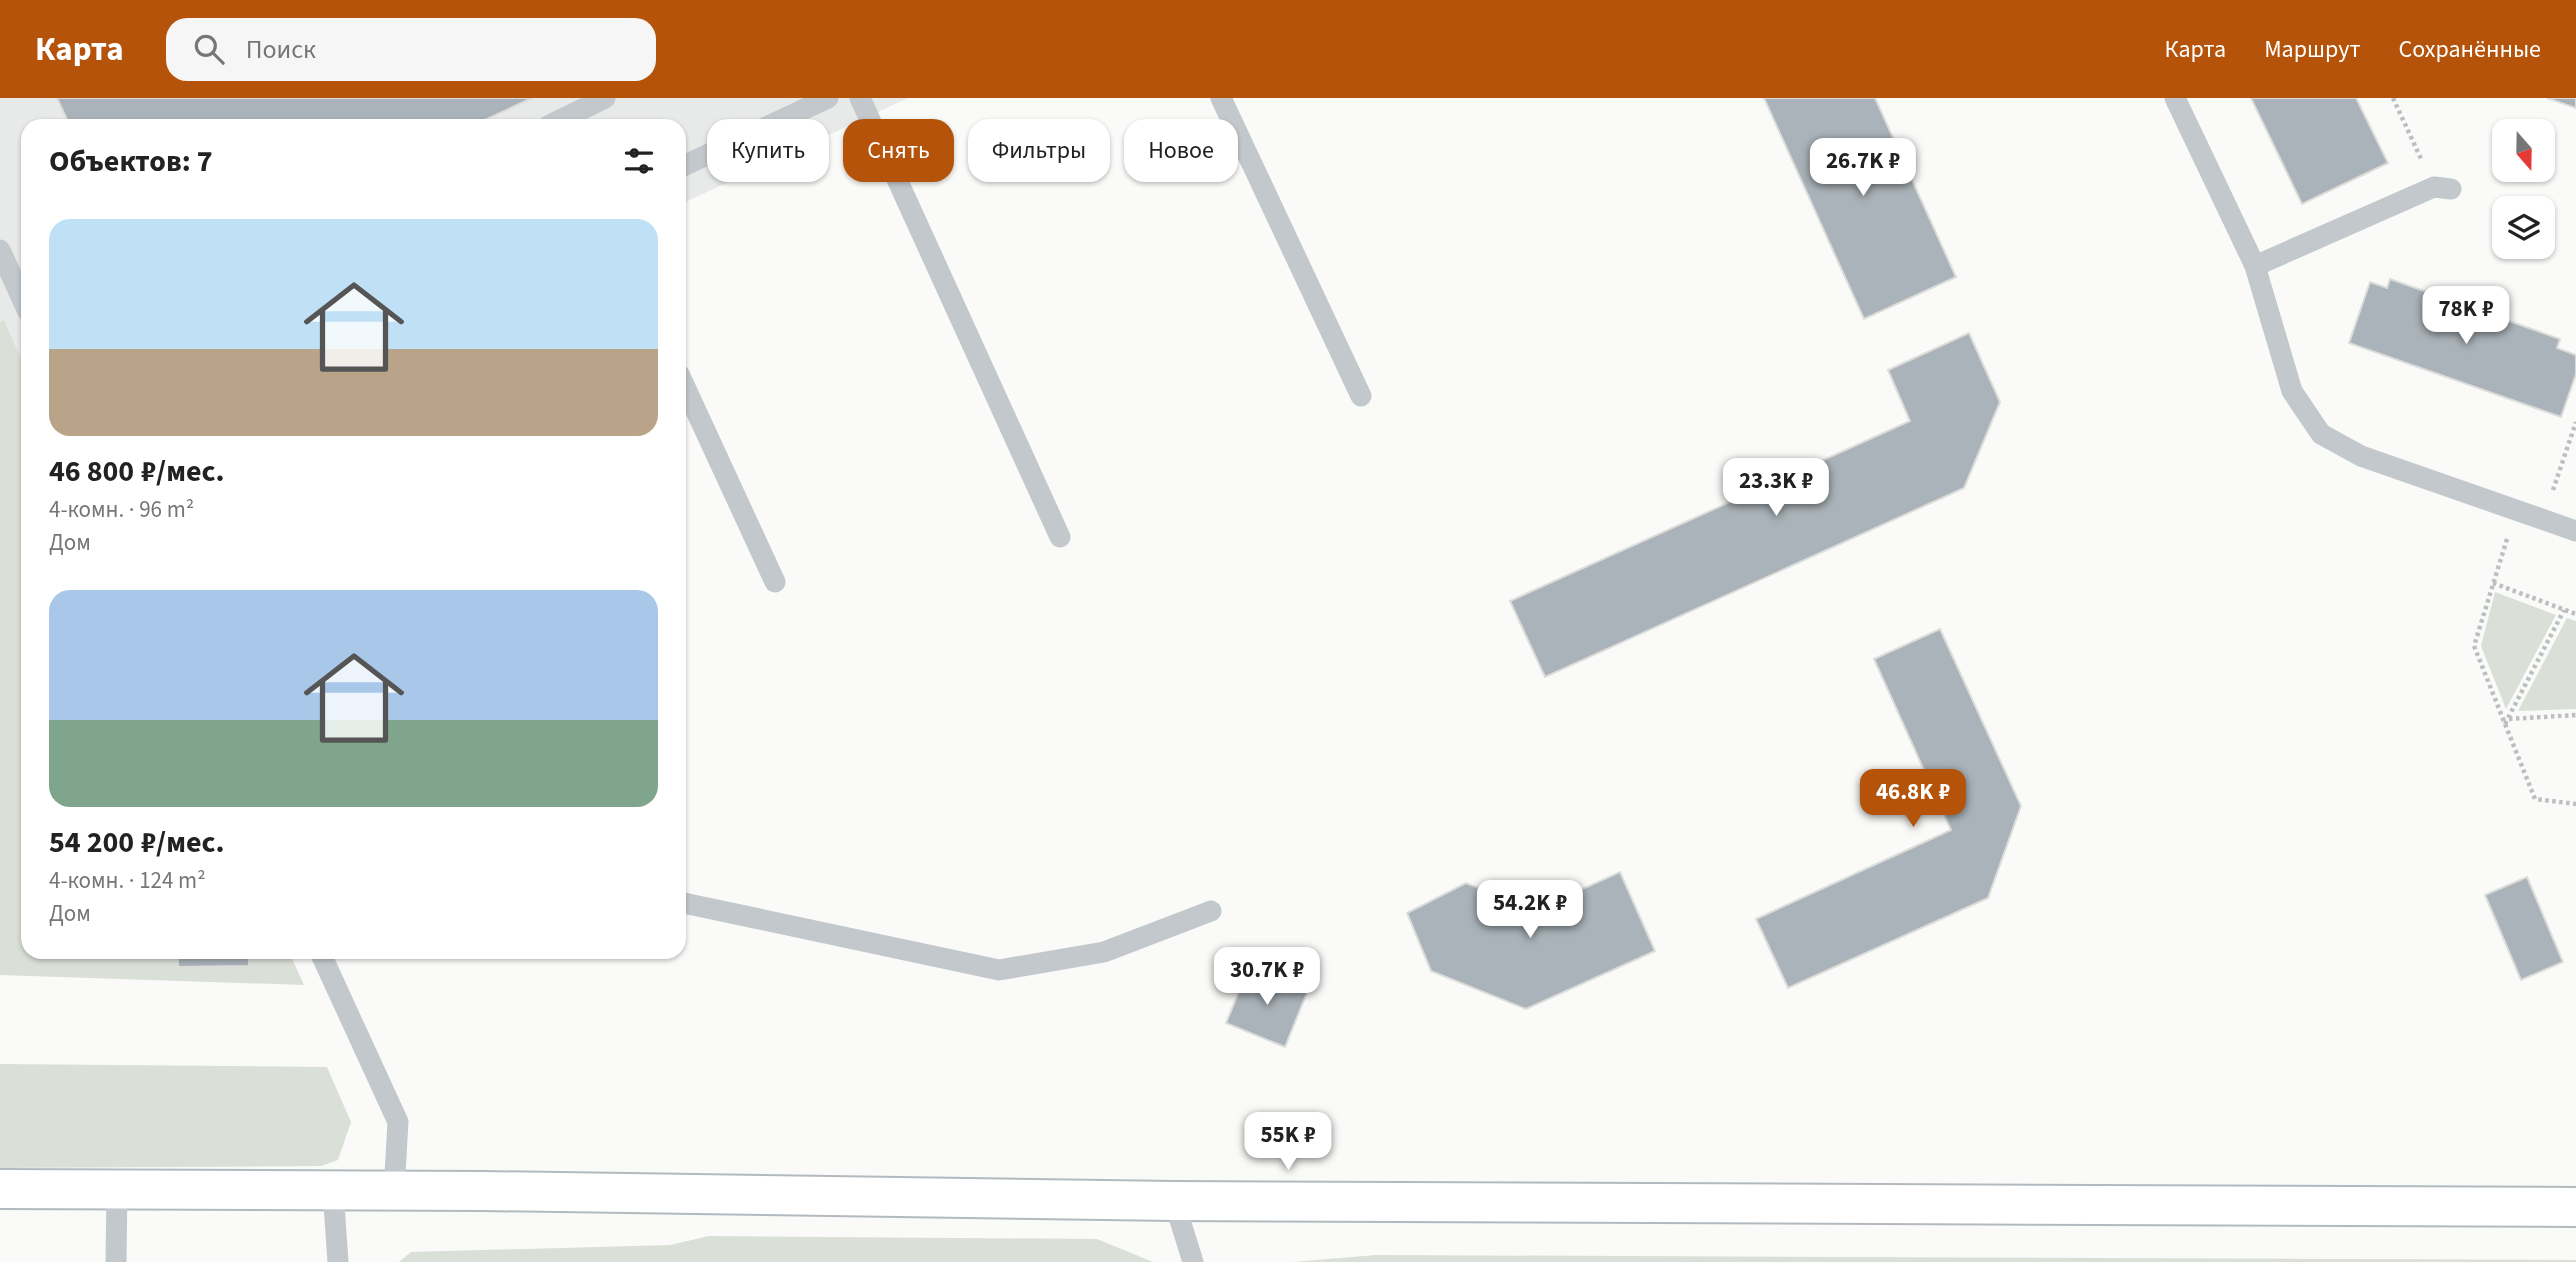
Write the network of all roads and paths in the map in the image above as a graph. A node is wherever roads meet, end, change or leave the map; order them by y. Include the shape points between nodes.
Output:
1 (605, 98) edge
2 (828, 98) edge
3 (860, 98) edge
4 (1221, 98) edge
5 (2175, 98) edge
6 (2393, 98) edge
7 (562, 119) edge
8 (686, 165) edge
9 (2443, 188) joint
10 (0, 250) edge
11 (2255, 266) junction
12 (21, 296) edge
13 (686, 389) edge
14 (1361, 396) dead end
15 (2576, 422) edge
16 (2515, 510) junction
17 (2543, 519) junction
18 (2576, 531) edge
19 (1060, 537) dead end
20 (775, 582) dead end
21 (2493, 583) junction
22 (2564, 610) junction
23 (2576, 614) edge
24 (2576, 715) edge
25 (2507, 721) junction
26 (2576, 803) edge
27 (686, 903) edge
28 (1211, 911) dead end
29 (323, 959) edge
30 (0, 1189) edge
31 (117, 1190) junction
32 (333, 1190) junction
33 (394, 1191) junction
34 (1174, 1201) junction
35 (2576, 1207) edge
36 (116, 1262) edge
37 (338, 1262) edge
38 (1193, 1262) edge

1 - 7 lane
2 - 8 lane
3 - 19 lane
4 - 14 lane
5 - 11 lane
6 - 9 path
9 - 11 lane
10 - 12 lane
11 - 16 lane via 2292,391 2321,434 2361,456
13 - 20 lane
15 - 17 path
16 - 17 lane
16 - 21 path
17 - 18 lane
21 - 22 path
21 - 25 path via 2474,646
22 - 23 path
22 - 25 path
24 - 25 path
25 - 26 path via 2535,799
27 - 28 lane via 999,970 1104,952
29 - 33 lane via 398,1122
30 - 31 street
31 - 32 street
31 - 36 lane
32 - 33 street
32 - 37 lane
33 - 34 street
34 - 35 street
34 - 38 lane

